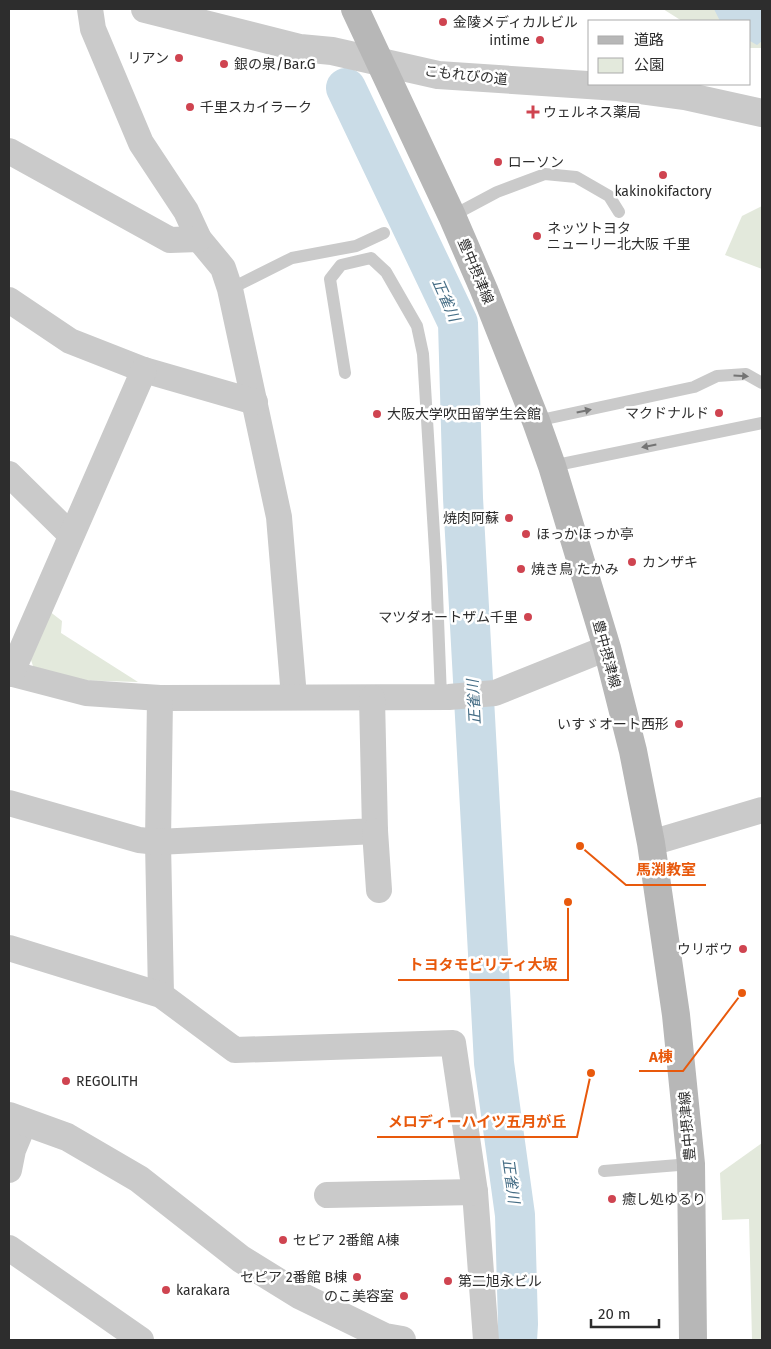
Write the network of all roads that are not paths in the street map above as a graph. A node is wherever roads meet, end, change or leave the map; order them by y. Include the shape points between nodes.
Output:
1 (90, 9) edge
2 (145, 9) edge
3 (355, 9) edge
4 (379, 61) junction
5 (762, 113) edge
6 (9, 151) edge
7 (619, 212) dead end
8 (452, 216) junction
9 (384, 233) dead end
10 (199, 239) junction
11 (230, 289) junction
12 (9, 300) edge
13 (144, 370) junction
14 (345, 373) dead end
15 (762, 383) edge
16 (255, 402) junction
17 (536, 421) junction
18 (762, 423) edge
19 (552, 466) junction
20 (9, 474) edge
21 (72, 536) junction
22 (607, 648) junction
23 (10, 673) edge
24 (294, 697) junction
25 (445, 697) junction
26 (160, 698) junction
27 (372, 698) junction
28 (9, 803) edge
29 (762, 810) edge
30 (375, 831) junction
31 (158, 842) junction
32 (651, 843) junction
33 (379, 890) dead end
34 (9, 948) edge
35 (161, 995) junction
36 (17, 1118) edge
37 (691, 1164) junction
38 (9, 1170) edge
39 (604, 1171) dead end
40 (474, 1192) junction
41 (327, 1195) dead end
42 (9, 1248) edge
43 (390, 1339) edge
44 (141, 1340) edge
45 (486, 1340) edge
46 (693, 1340) edge

1 - 10 street via 93,29 140,143 186,211
2 - 4 street, こもれびの道 via 300,48
3 - 4 main road, 豊中摂津線
4 - 5 street, こもれびの道 via 438,75 618,87 685,96
4 - 8 main road, 豊中摂津線
6 - 10 street via 170,240
7 - 8 lane via 609,196 576,177 545,174 497,192
8 - 17 main road, 豊中摂津線
9 - 11 lane via 356,246 292,258
10 - 11 street via 223,268
11 - 16 street
12 - 13 street via 70,341
13 - 16 street
13 - 21 street
14 - 25 lane via 330,279 341,265 372,258 386,272 417,326 422,354
17 -> 15 lane via 694,387 717,376 746,374
16 - 24 street via 279,517
17 - 19 main road, 豊中摂津線
18 -> 19 lane
19 - 22 main road, 豊中摂津線
20 - 21 street
21 - 23 street
22 - 25 street via 495,693
22 - 32 main road, 豊中摂津線
23 - 26 street via 86,693
24 - 26 street
24 - 27 street
25 - 27 street
26 - 31 street
27 - 30 street
28 - 31 street via 139,840
29 - 32 street
30 - 31 street
30 - 33 street
31 - 35 street
32 - 37 main road, 豊中摂津線 via 676,1015
34 - 35 street
35 - 40 street via 235,1050 453,1043
36 - 38 street
36 - 43 street via 67,1137 139,1179 242,1259 301,1296
37 - 39 lane
37 - 46 main road, 豊中摂津線
40 - 41 street via 378,1204
40 - 45 street
42 - 44 street

